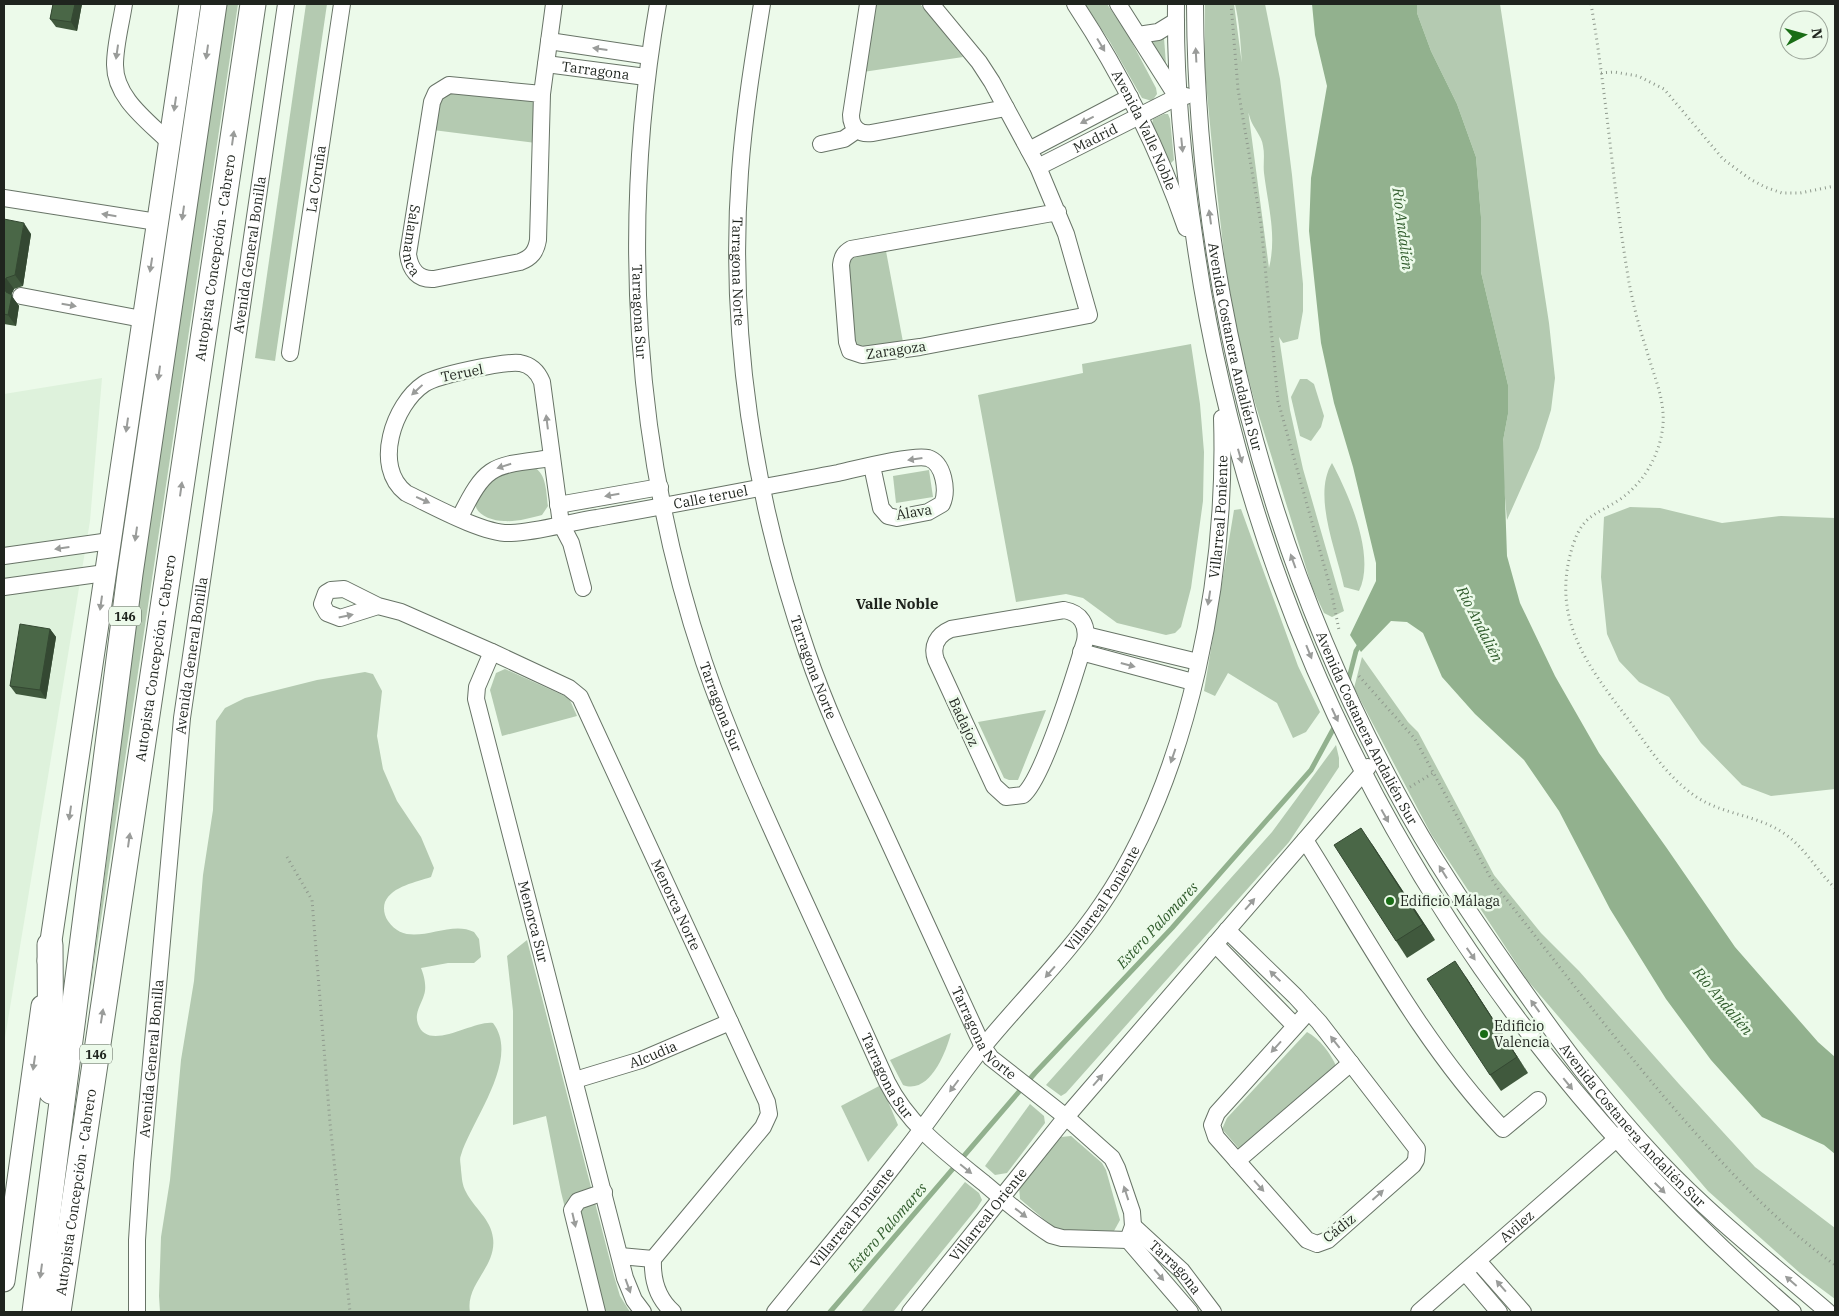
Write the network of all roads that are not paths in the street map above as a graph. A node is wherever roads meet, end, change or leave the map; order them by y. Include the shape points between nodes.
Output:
1 (124, 4) edge
2 (190, 4) edge
3 (214, 4) edge
4 (253, 4) edge
5 (286, 4) edge
6 (342, 4) edge
7 (554, 4) edge
8 (658, 4) edge
9 (762, 4) edge
10 (868, 4) edge
11 (931, 4) edge
12 (1075, 4) edge
13 (1118, 4) edge
14 (1176, 4) edge
15 (1195, 4) edge
16 (1176, 20) junction
17 (1138, 35) junction
18 (549, 42) junction
19 (649, 56) junction
20 (546, 64) junction
21 (646, 78) junction
22 (542, 94) junction
23 (1198, 96) junction
24 (1177, 97) junction
25 (1130, 98) junction
26 (1006, 108) junction
27 (1140, 116) junction
28 (857, 130) junction
29 (169, 142) junction
30 (821, 144) dead end
31 (1029, 150) junction
32 (1038, 168) junction
33 (4, 198) edge
34 (1058, 212) junction
35 (157, 222) junction
36 (1198, 262) junction
37 (21, 296) dead end
38 (142, 319) junction
39 (290, 353) dead end
40 (1222, 393) junction
41 (552, 458) junction
42 (872, 466) junction
43 (660, 487) junction
44 (761, 487) junction
45 (558, 505) junction
46 (663, 506) junction
47 (460, 517) junction
48 (561, 524) junction
49 (110, 541) junction
50 (4, 556) edge
51 (105, 573) junction
52 (4, 587) edge
53 (582, 588) dead end
54 (378, 606) dead end
55 (1086, 635) junction
56 (492, 652) junction
57 (1081, 652) junction
58 (1198, 662) junction
59 (1193, 682) junction
60 (1377, 756) junction
61 (1362, 773) junction
62 (1305, 840) junction
63 (1227, 930) junction
64 (1215, 944) junction
65 (50, 945) junction
66 (1309, 1011) junction
67 (730, 1022) junction
68 (1295, 1026) junction
69 (983, 1047) junction
70 (1351, 1064) junction
71 (575, 1080) junction
72 (1538, 1100) dead end
73 (1066, 1117) junction
74 (1629, 1128) junction
75 (920, 1130) junction
76 (1615, 1140) junction
77 (1237, 1161) junction
78 (604, 1192) junction
79 (1001, 1197) junction
80 (70, 1220) junction
81 (48, 1231) junction
82 (1130, 1233) junction
83 (620, 1256) junction
84 (653, 1259) junction
85 (1478, 1261) junction
86 (1465, 1272) junction
87 (4, 1281) edge
88 (668, 1310) edge
89 (36, 1312) edge
90 (58, 1312) edge
91 (71, 1312) edge
92 (137, 1312) edge
93 (597, 1312) edge
94 (643, 1312) edge
95 (775, 1312) edge
96 (910, 1312) edge
97 (1190, 1312) edge
98 (1213, 1312) edge
99 (1419, 1312) edge
100 (1499, 1312) edge
101 (1523, 1312) edge
102 (1793, 1312) edge
103 (1828, 1312) edge

1 -> 29 street via 116,57 117,80 125,96
2 -> 29 main road
3 -> 81 highway, Autopista Concepción - Cabrero / 146 via 133,555
80 -> 4 highway, Autopista Concepción - Cabrero / 146
5 - 92 street, Avenida General Bonilla via 182,718 142,1164
6 - 39 street, La Coruña
7 - 18 street, Salamanca
8 - 19 street, Tarragona Sur
9 - 44 street, Tarragona Norte via 743,134 737,247 742,343
10 - 28 street via 851,115
11 - 26 street via 979,62
12 -> 25 street, Avenida Valle Noble
13 - 17 street
14 - 16 street, Avenida Costanera Andalién Sur
23 -> 15 street, Avenida Costanera Andalién Sur
16 - 17 street via 1158,32
16 - 24 street, Avenida Costanera Andalién Sur
17 - 24 street
19 -> 18 street, Tarragona
18 - 20 street, Salamanca
19 - 21 street, Tarragona Sur
20 - 21 street, Tarragona
20 - 22 street, Salamanca
21 - 43 street, Tarragona Sur via 638,186 638,309 646,402
22 - 22 street, Salamanca via 449,85 436,93 408,254 412,268 421,277 434,279 520,262 535,251 538,240
23 - 24 street, Madrid
60 -> 23 street, Avenida Costanera Andalién Sur via 1335,667 1293,561 1244,401 1228,334 1215,251
24 - 27 street, Madrid
24 -> 36 street, Avenida Costanera Andalién Sur
25 - 27 street, Avenida Valle Noble
25 -> 31 street, Madrid
26 - 28 street via 872,134
26 - 31 street
27 - 32 street, Madrid
27 - 36 street, Avenida Valle Noble
28 - 30 street via 844,139
29 - 35 main road
31 - 32 street
32 - 34 street, Zaragoza
35 -> 33 street
34 - 34 street, Zaragoza via 1089,315 867,354 853,353 848,347 841,265 846,252
35 -> 38 main road
36 - 40 street, Avenida Costanera Andalién Sur
37 -> 38 street
38 -> 49 main road
40 -> 58 street, Villarreal Poniente via 1224,458 1221,511
40 -> 61 street, Avenida Costanera Andalién Sur via 1268,547 1326,695
41 - 45 street, Teruel
41 -> 47 street via 509,464 492,470 475,487
41 -> 47 street, Teruel via 542,382 533,368 511,363 447,374 424,383 407,401 397,423 389,446 389,468 395,482 406,493
42 -> 42 street, Álava via 881,508 888,516 897,518 928,512 942,504 945,493 941,471 932,460 919,458
42 - 44 street, Álava
43 -> 45 street
43 - 46 street, Tarragona Sur
44 - 46 street, Calle teruel
44 - 69 street, Tarragona Norte via 780,568 822,694
45 - 48 street, Teruel
46 - 48 street, Teruel
46 - 75 street, Tarragona Sur via 691,622 740,755 891,1089 903,1111
47 - 48 street, Teruel via 504,533
48 - 53 street, Teruel via 571,543
49 -> 50 street
49 - 51 main road
51 - 52 street
51 -> 65 main road
54 - 56 street, Menorca Norte via 401,612
55 - 57 street, Badajoz
55 - 57 street, Badajoz via 1082,619 1064,610 951,630 936,641 936,660 994,786 1001,794 1017,797 1031,786 1056,728
55 - 58 street
56 - 67 street, Menorca Norte via 569,688 584,704
56 - 71 street, Menorca Sur via 476,687 476,698
57 -> 59 street
58 - 59 street, Villarreal Poniente
59 -> 69 street, Villarreal Poniente via 1166,776 1121,874 1082,932
60 - 61 street, Villarreal Oriente
74 -> 60 street, Avenida Costanera Andalién Sur via 1491,944 1431,852
61 - 62 street, Villarreal Oriente
61 -> 76 street, Avenida Costanera Andalién Sur via 1403,848 1461,940 1515,1016
63 -> 62 street, Villarreal Oriente
62 - 72 street via 1440,1052 1480,1104 1503,1129
63 - 64 street, Villarreal Oriente
66 -> 63 street, Cádiz
64 - 68 street
73 -> 64 street, Villarreal Oriente
65 - 81 highway
65 -> 87 main road
66 - 68 street, Cádiz
70 -> 66 street, Cádiz
67 - 71 street, Alcudia via 641,1060
67 - 84 street, Menorca Norte via 767,1102 768,1119
68 -> 77 street, Cádiz via 1214,1116 1213,1132
69 - 73 street, Tarragona Norte via 991,1058
69 -> 75 street, Villarreal Poniente
70 - 77 street
77 -> 70 street, Cádiz via 1307,1240 1317,1244 1328,1240 1412,1165 1417,1155 1413,1145
71 - 78 street, Menorca Sur
73 - 79 street, Villarreal Oriente
82 -> 73 street, Tarragona Norte via 1132,1212 1114,1162 1102,1147
74 - 76 street, Avilez
103 -> 74 street, Avenida Costanera Andalién Sur via 1721,1222
75 -> 79 street, Tarragona Sur
75 - 95 street, Villarreal Poniente
76 - 85 street, Avilez
76 -> 102 street, Avenida Costanera Andalién Sur via 1698,1226
78 - 83 street, Menorca Sur
78 -> 93 street via 578,1201 572,1210
79 -> 82 street, Tarragona Sur via 1056,1237
79 - 96 street, Villarreal Oriente
80 - 90 highway, Autopista Concepción - Cabrero / 146
80 - 91 highway
81 -> 89 highway, Autopista Concepción - Cabrero / 146
82 -> 97 street, Tarragona
82 - 98 street, Tarragona via 1182,1271
83 - 84 street
83 -> 94 street, Menorca Sur via 629,1289
84 - 88 street via 655,1284
85 - 86 street, Avilez
101 -> 85 street
86 - 99 street, Avilez
86 - 100 street

